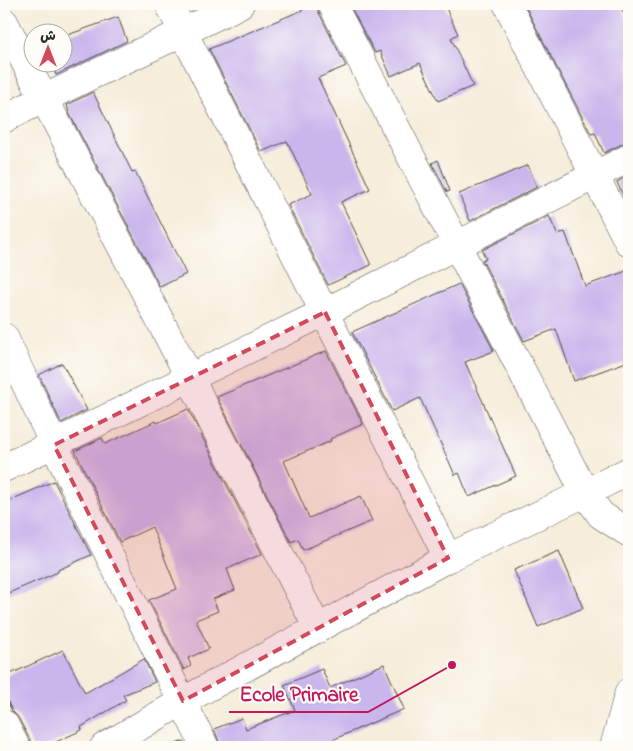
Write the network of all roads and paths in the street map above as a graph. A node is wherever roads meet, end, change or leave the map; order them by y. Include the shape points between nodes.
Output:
1 (169, 4) edge
2 (240, 4) edge
3 (332, 4) edge
4 (507, 4) edge
5 (4, 22) edge
6 (183, 33) junction
7 (42, 98) junction
8 (4, 119) edge
9 (629, 158) edge
10 (595, 176) junction
11 (629, 243) edge
12 (458, 246) junction
13 (325, 312) junction
14 (4, 337) edge
15 (190, 378) junction
16 (54, 445) junction
17 (4, 468) edge
18 (629, 471) edge
19 (585, 493) junction
20 (629, 533) edge
21 (448, 558) junction
22 (318, 628) junction
23 (629, 692) edge
24 (183, 701) junction
25 (4, 724) edge
26 (621, 736) edge
27 (16, 747) edge
28 (104, 747) edge
29 (205, 747) edge

1 - 6 street
2 - 6 street
3 - 12 street
4 - 10 street
5 - 7 street
6 - 7 street
6 - 13 street
7 - 8 street
7 - 15 street
9 - 10 street
10 - 11 street
10 - 12 street
12 - 13 street
12 - 19 street
13 - 15 street
13 - 21 street
14 - 16 street
15 - 16 street
15 - 22 street
16 - 17 street
16 - 24 street
18 - 19 street
19 - 20 street via 601,515
19 - 21 street
21 - 22 street
22 - 24 street
23 - 26 street
24 - 28 street
24 - 29 street
25 - 27 street

